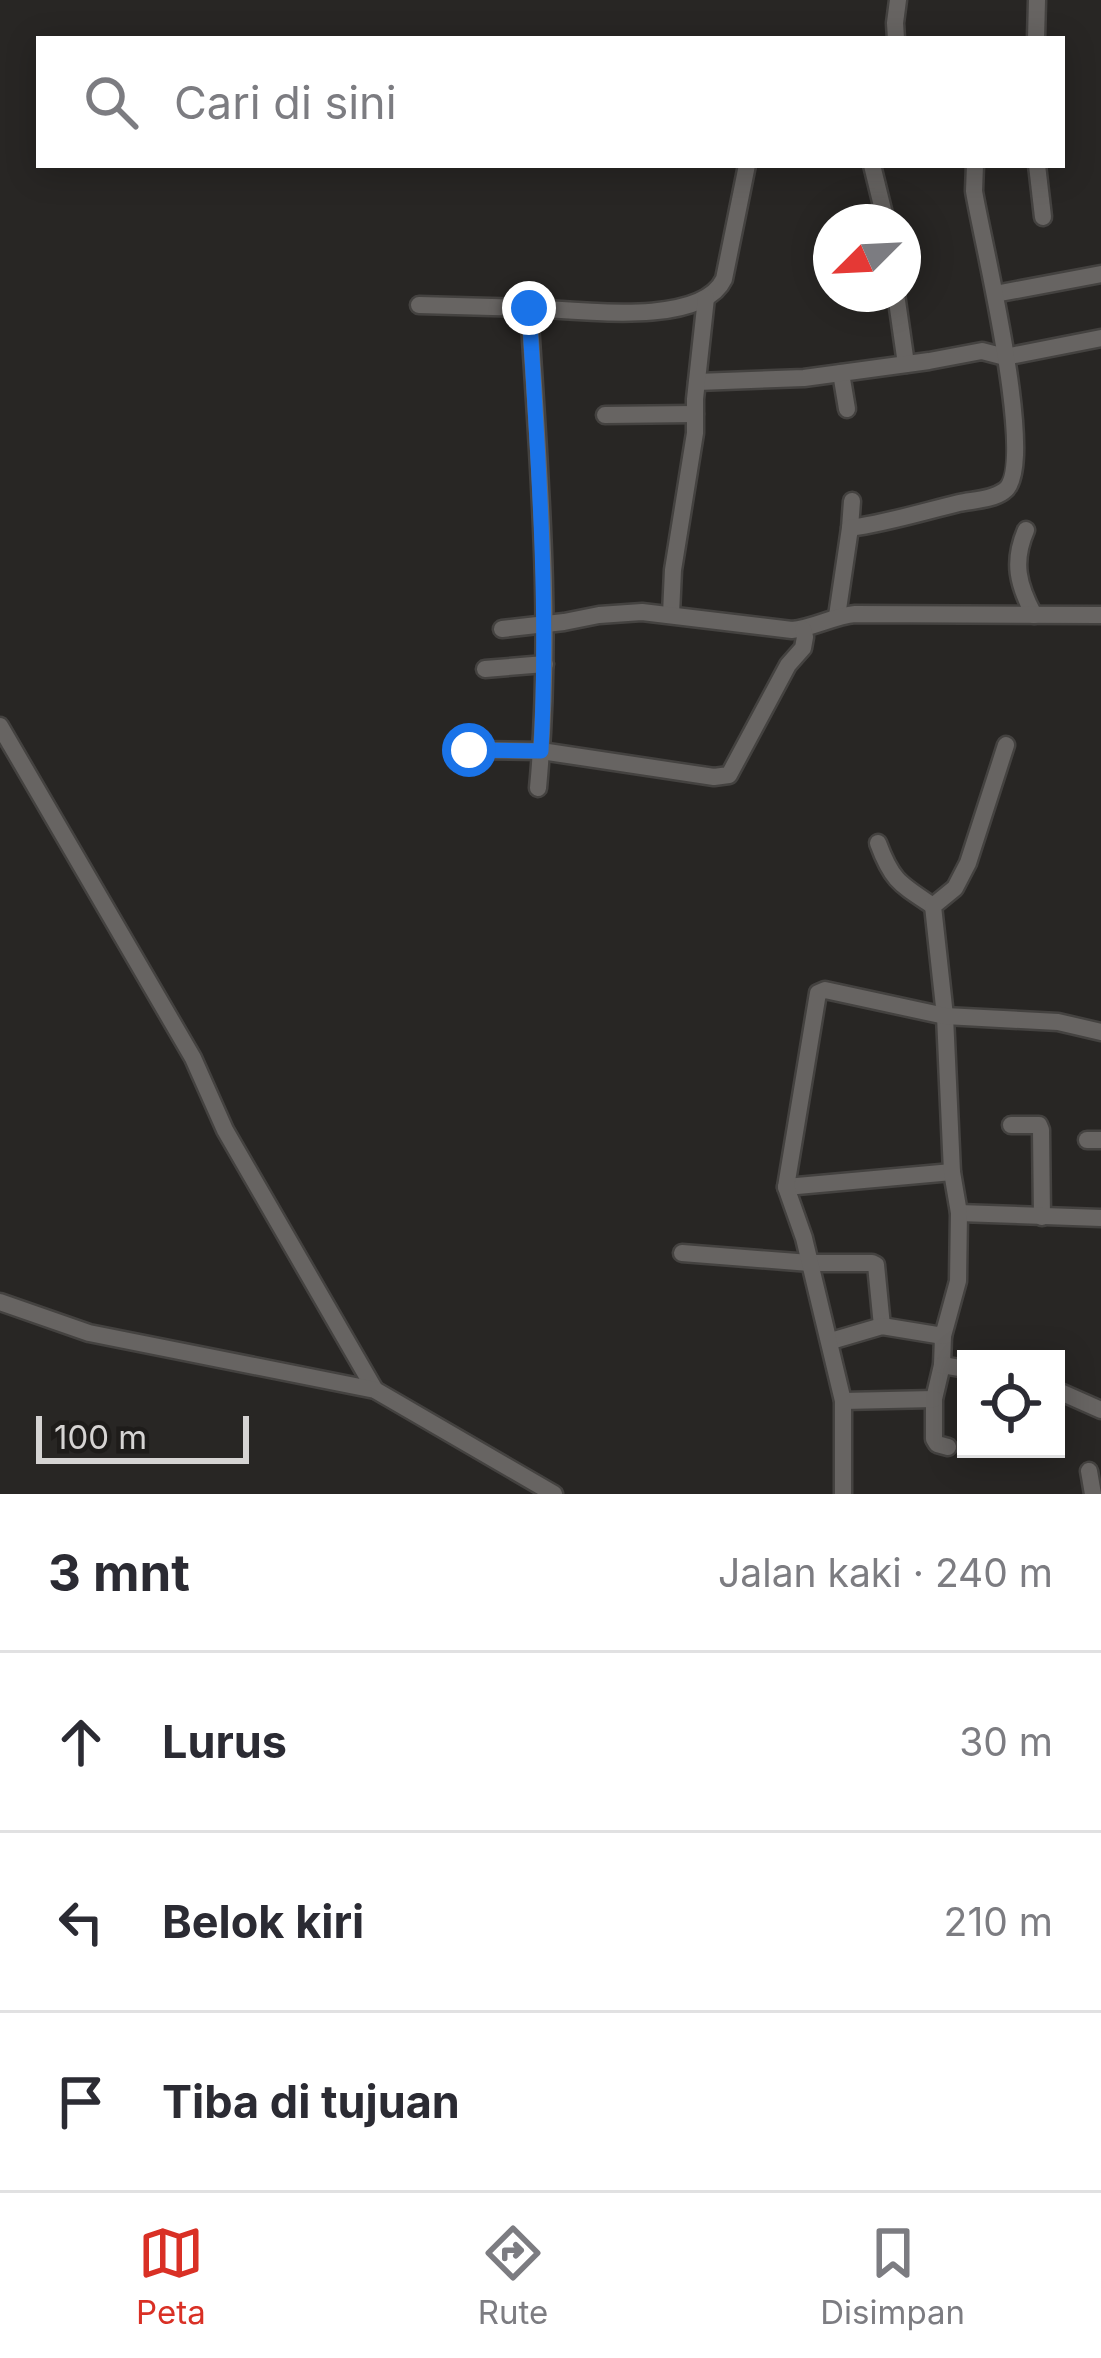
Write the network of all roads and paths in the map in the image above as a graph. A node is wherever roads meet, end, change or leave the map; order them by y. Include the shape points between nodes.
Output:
1 (898, 0) edge
2 (1037, 0) edge
3 (896, 36) edge
4 (1036, 36) edge
5 (747, 168) edge
6 (873, 168) edge
7 (975, 168) edge
8 (1037, 168) edge
9 (882, 204) edge
10 (1043, 217) dead end
11 (1101, 274) edge
12 (995, 294) junction
13 (706, 298) junction
14 (418, 305) dead end
15 (529, 308) junction
16 (899, 312) edge
17 (1101, 338) edge
18 (1005, 357) junction
19 (906, 364) junction
20 (841, 373) junction
21 (697, 382) junction
22 (847, 409) dead end
23 (695, 414) junction
24 (605, 416) dead end
25 (852, 501) dead end
26 (850, 528) junction
27 (1026, 530) dead end
28 (671, 614) junction
29 (1034, 615) junction
30 (1101, 615) edge
31 (837, 616) junction
32 (545, 625) junction
33 (502, 629) dead end
34 (803, 629) junction
35 (545, 664) junction
36 (485, 669) dead end
37 (0, 726) edge
38 (1006, 745) dead end
39 (469, 750) dead end
40 (541, 751) junction
41 (538, 788) dead end
42 (878, 843) dead end
43 (932, 907) junction
44 (945, 1016) junction
45 (1101, 1032) edge
46 (1011, 1125) dead end
47 (952, 1172) junction
48 (786, 1187) junction
49 (959, 1213) junction
50 (1042, 1217) junction
51 (1101, 1218) edge
52 (682, 1253) dead end
53 (809, 1263) junction
54 (0, 1302) edge
55 (882, 1325) junction
56 (944, 1336) junction
57 (831, 1341) junction
58 (942, 1365) junction
59 (957, 1368) edge
60 (375, 1390) junction
61 (1065, 1394) edge
62 (934, 1399) junction
63 (843, 1401) junction
64 (1101, 1410) edge
65 (948, 1447) dead end
66 (1089, 1471) dead end
67 (554, 1494) edge
68 (843, 1494) edge
69 (1093, 1494) edge

1 - 3 street
2 - 4 street
5 - 13 street via 724,279
6 - 9 street
7 - 12 street
8 - 10 street
11 - 12 street
12 - 18 street
13 - 15 street via 626,314
13 - 21 street
14 - 15 street
15 - 32 street
16 - 19 street
17 - 18 street
18 - 19 street via 982,351
18 - 26 street via 1015,431 1008,488
19 - 20 street
20 - 21 street
20 - 22 street
21 - 23 street
23 - 24 street
23 - 28 street
25 - 26 street
26 - 31 street
27 - 29 street via 1018,584
28 - 32 street via 613,613
28 - 34 street
29 - 30 street
29 - 31 street
31 - 34 street
32 - 33 street
32 - 35 street
34 - 40 street via 803,647 729,775
35 - 36 street
35 - 40 street
37 - 60 street
38 - 43 street via 968,863
39 - 40 street
40 - 41 street
42 - 43 street via 889,872
43 - 44 street
44 - 45 street
44 - 47 street
44 - 48 street via 818,994
46 - 50 street via 1042,1130
47 - 48 street
47 - 49 street
48 - 53 street
49 - 50 street
49 - 56 street via 958,1281
50 - 51 street
52 - 53 street
53 - 55 street via 876,1265
53 - 57 street
54 - 60 street via 89,1333
55 - 56 street
55 - 57 street
56 - 58 street
57 - 63 street
58 - 59 street
58 - 62 street
60 - 67 street
61 - 64 street
62 - 63 street
62 - 65 street via 934,1439
63 - 68 street
66 - 69 street

